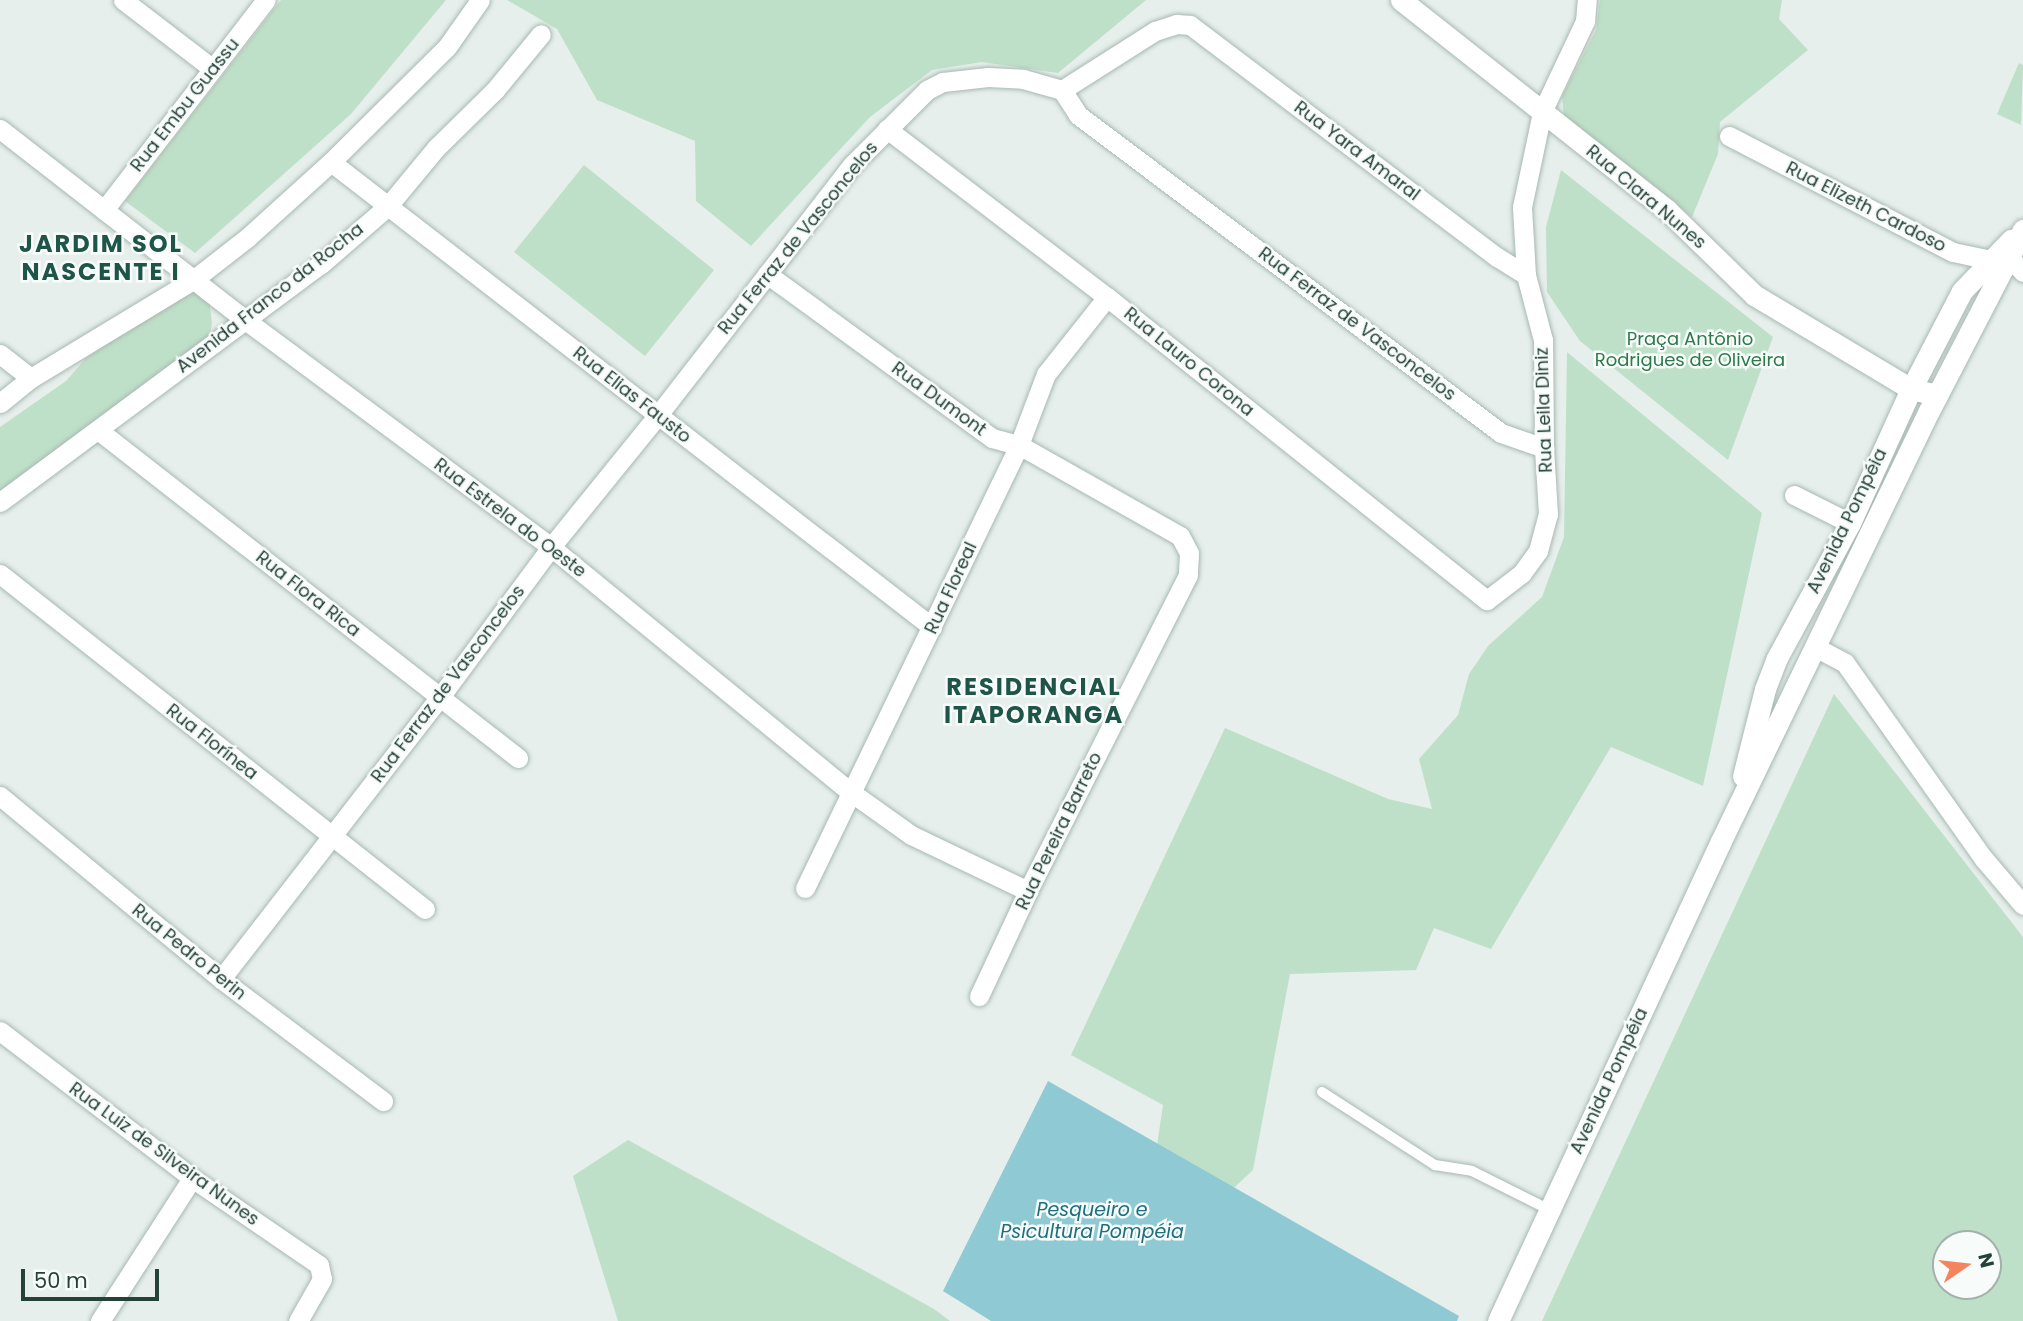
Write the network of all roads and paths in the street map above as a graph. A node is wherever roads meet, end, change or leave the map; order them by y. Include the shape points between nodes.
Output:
1 (124, 0) edge
2 (266, 0) edge
3 (480, 0) edge
4 (1401, 0) edge
5 (1587, 0) edge
6 (541, 34) dead end
7 (213, 69) junction
8 (1062, 90) junction
9 (1542, 112) junction
10 (0, 129) edge
11 (887, 129) junction
12 (1729, 136) dead end
13 (331, 162) junction
14 (388, 206) junction
15 (104, 210) junction
16 (2023, 229) edge
17 (2007, 263) edge
18 (767, 274) junction
19 (1526, 275) junction
20 (193, 280) junction
21 (1107, 297) junction
22 (244, 319) junction
23 (0, 354) edge
24 (31, 378) junction
25 (1911, 389) junction
26 (1937, 395) junction
27 (0, 403) edge
28 (658, 415) junction
29 (98, 430) junction
30 (1018, 446) junction
31 (1544, 448) junction
32 (1794, 495) dead end
33 (0, 502) edge
34 (1848, 526) junction
35 (551, 547) junction
36 (1189, 553) joint
37 (0, 574) edge
38 (1487, 600) joint
39 (932, 627) junction
40 (1815, 648) junction
41 (1765, 689) junction
42 (440, 697) junction
43 (518, 758) dead end
44 (852, 793) junction
45 (0, 796) edge
46 (331, 836) junction
47 (1721, 841) junction
48 (805, 888) dead end
49 (1028, 891) junction
50 (2023, 905) edge
51 (425, 909) dead end
52 (221, 979) junction
53 (979, 996) dead end
54 (0, 1031) edge
55 (1322, 1092) dead end
56 (383, 1101) dead end
57 (191, 1178) junction
58 (1550, 1210) junction
59 (100, 1321) edge
60 (298, 1321) edge
61 (1498, 1321) edge

1 - 7 street
2 - 7 street, Rua Embu Guassu
3 - 13 street via 447,47
4 - 9 main road, Rua Clara Nunes
5 - 9 street, Rua Leila Diniz via 1585,21
6 - 14 street, Avenida Franco da Rocha
7 - 15 street, Rua Embu Guassu
8 - 11 street, Rua Ferraz de Vasconcelos via 1023,79 943,82 927,90
8 - 19 street, Rua Yara Amaral via 1155,31 1190,25
8 - 31 street, Rua Ferraz de Vasconcelos via 1078,115 1501,433
9 - 19 street, Rua Leila Diniz via 1522,207
9 - 25 main road, Rua Clara Nunes via 1667,210 1754,295
10 - 15 street, Rua Estrela do Oeste
11 - 18 street, Rua Ferraz de Vasconcelos via 852,165
11 - 21 street, Rua Lauro Corona
12 - 17 street, Rua Elizeth Cardoso via 1953,252
13 - 14 street, Rua Elias Fausto
13 - 20 street
14 - 22 street, Avenida Franco da Rocha via 321,264
14 - 28 street, Rua Elias Fausto
15 - 20 street, Rua Estrela do Oeste
16 - 17 main road, Avenida Pompéia
17 - 25 main road, Avenida Pompéia via 1962,291
17 - 26 main road, Avenida Pompéia
18 - 28 street, Rua Ferraz de Vasconcelos
18 - 30 street, Rua Dumont via 992,438
19 - 31 street, Rua Leila Diniz via 1543,340
20 - 22 street, Rua Estrela do Oeste
20 - 24 street
21 - 30 street, Rua Floreal via 1046,374
21 - 38 street, Rua Lauro Corona
22 - 29 street, Avenida Franco da Rocha
22 - 35 street, Rua Estrela do Oeste
23 - 24 street
24 - 27 street
25 - 26 main road, Rua Clara Nunes
25 - 34 main road, Avenida Pompéia
26 - 40 main road, Avenida Pompéia
28 - 35 street, Rua Ferraz de Vasconcelos
28 - 39 street, Rua Elias Fausto
29 - 33 street, Avenida Franco da Rocha
29 - 42 street, Rua Flora Rica
30 - 36 street, Rua Dumont via 1180,536
30 - 39 street, Rua Floreal
31 - 38 street, Rua Leila Diniz via 1548,513 1538,551 1522,573
32 - 34 street
34 - 40 main road via 1809,625
34 - 41 main road, Avenida Pompéia
35 - 42 street, Rua Ferraz de Vasconcelos
35 - 44 street, Rua Estrela do Oeste
36 - 49 street, Rua Pereira Barreto via 1188,575
37 - 46 street, Rua Florínea
39 - 44 street, Rua Floreal
40 - 41 main road via 1783,660
40 - 47 main road, Avenida Pompéia
40 - 50 street via 1845,663 1984,859
41 - 47 main road, Avenida Pompéia
42 - 43 street, Rua Flora Rica
42 - 46 street, Rua Ferraz de Vasconcelos
44 - 48 street, Rua Floreal
44 - 49 street, Rua Estrela do Oeste via 911,835
45 - 52 street, Rua Pedro Perin
46 - 51 street, Rua Florínea
46 - 52 street, Rua Ferraz de Vasconcelos
47 - 58 main road, Avenida Pompéia
49 - 53 street, Rua Pereira Barreto
52 - 56 street, Rua Pedro Perin
54 - 57 street, Rua Luiz de Silveira Nunes
55 - 58 lane via 1435,1165 1472,1171
57 - 59 street
57 - 60 street, Rua Luiz de Silveira Nunes via 319,1265 322,1279
58 - 61 main road, Avenida Pompéia

